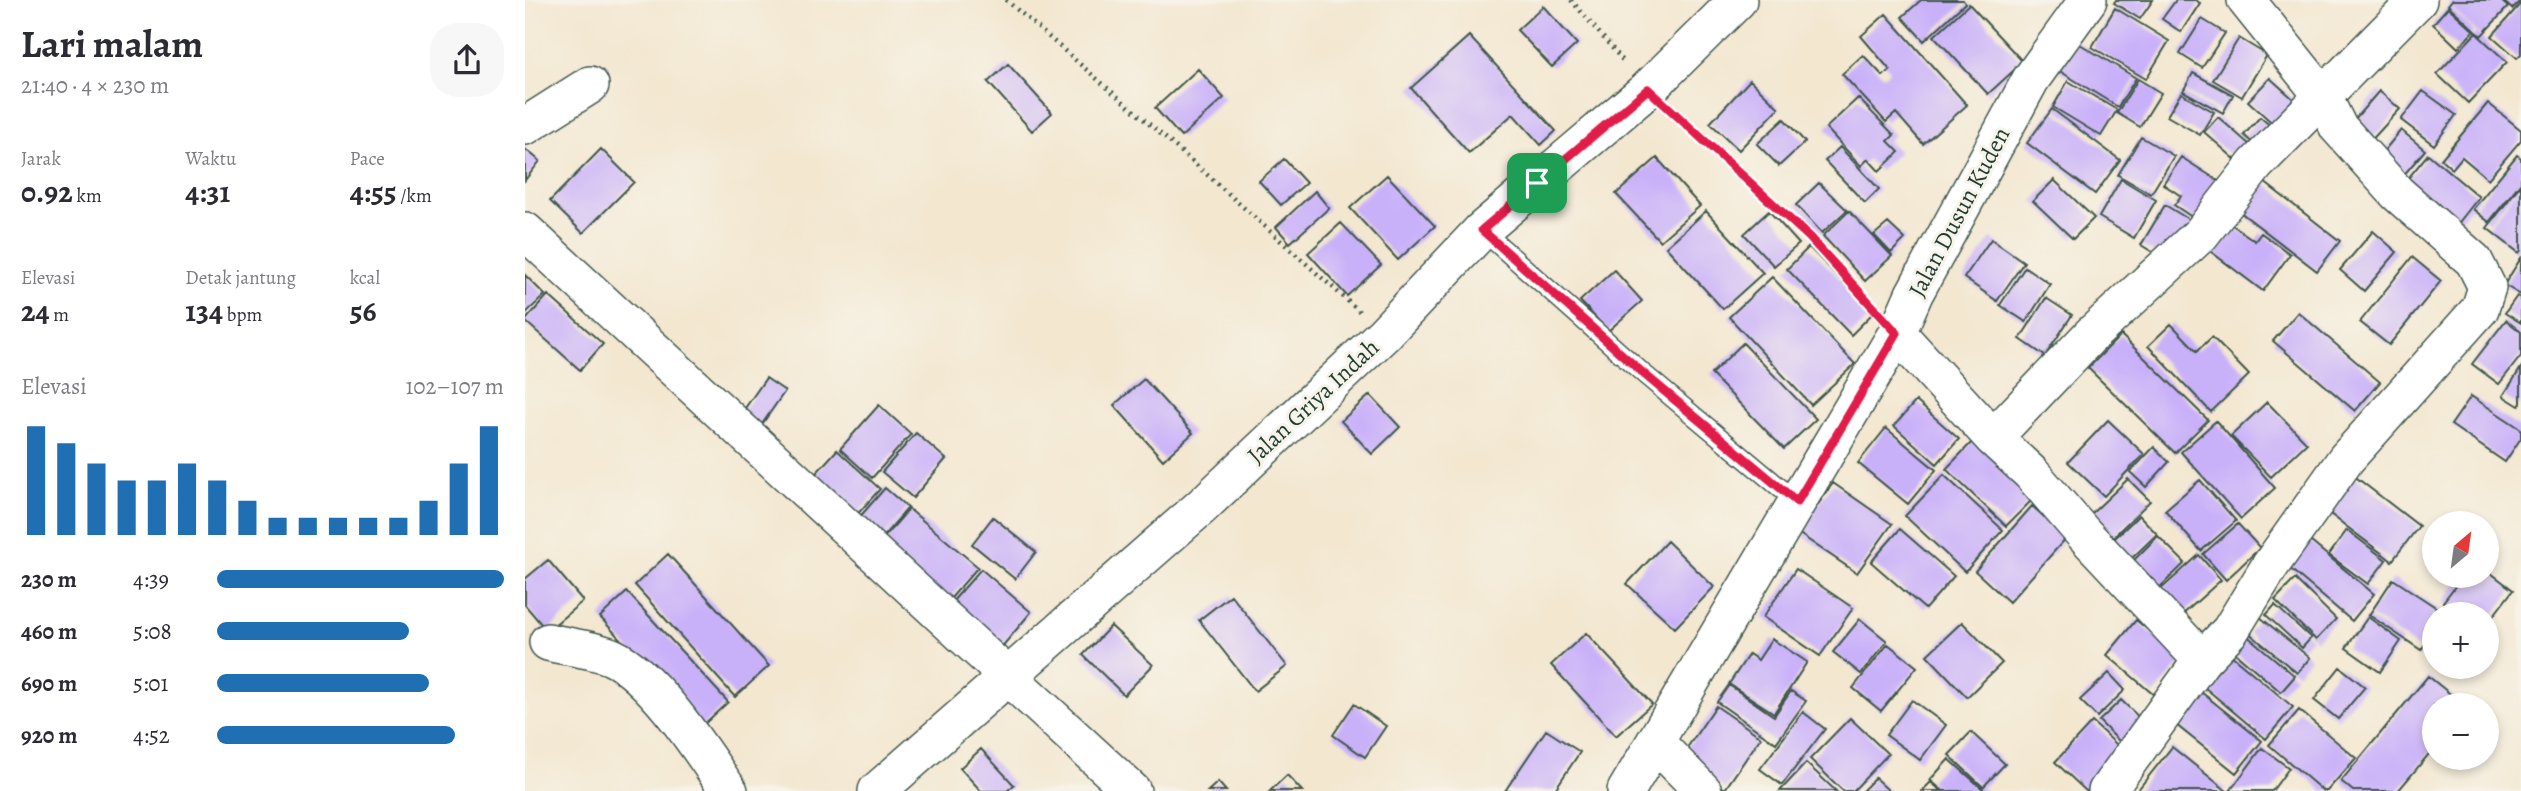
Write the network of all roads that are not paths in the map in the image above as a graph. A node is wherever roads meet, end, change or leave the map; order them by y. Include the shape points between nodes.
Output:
1 (1738, 0) edge
2 (2088, 0) edge
3 (2246, 0) edge
4 (2418, 0) edge
5 (590, 85) dead end
6 (2322, 95) junction
7 (525, 126) edge
8 (1482, 230) junction
9 (525, 232) edge
10 (1897, 333) junction
11 (1993, 438) junction
12 (1797, 502) junction
13 (548, 642) dead end
14 (2202, 660) junction
15 (1008, 678) junction
16 (1655, 742) junction
17 (729, 791) edge
18 (877, 791) edge
19 (1132, 791) edge
20 (1626, 791) edge
21 (1703, 791) edge
22 (2107, 791) edge

1 - 8 street, Jalan Griya Indah via 1648,89
2 - 10 street, Jalan Dusun Kuden via 2031,79
3 - 6 street
4 - 6 street
5 - 7 street
6 - 11 street via 2256,164 2201,234 2091,335
6 - 14 street via 2338,127 2397,192 2474,261 2487,287 2480,309 2346,459 2230,631
8 - 12 lane
8 - 15 street, Jalan Griya Indah via 1384,334 1201,507
9 - 15 street
10 - 11 street
10 - 12 street, Jalan Dusun Kuden
11 - 14 street via 2031,473
12 - 16 street, Jalan Dusun Kuden
13 - 17 street via 611,657 641,676 694,739
14 - 22 street
15 - 18 street, Jalan Griya Indah
15 - 19 street
16 - 20 street, Jalan Dusun Kuden
16 - 21 street

